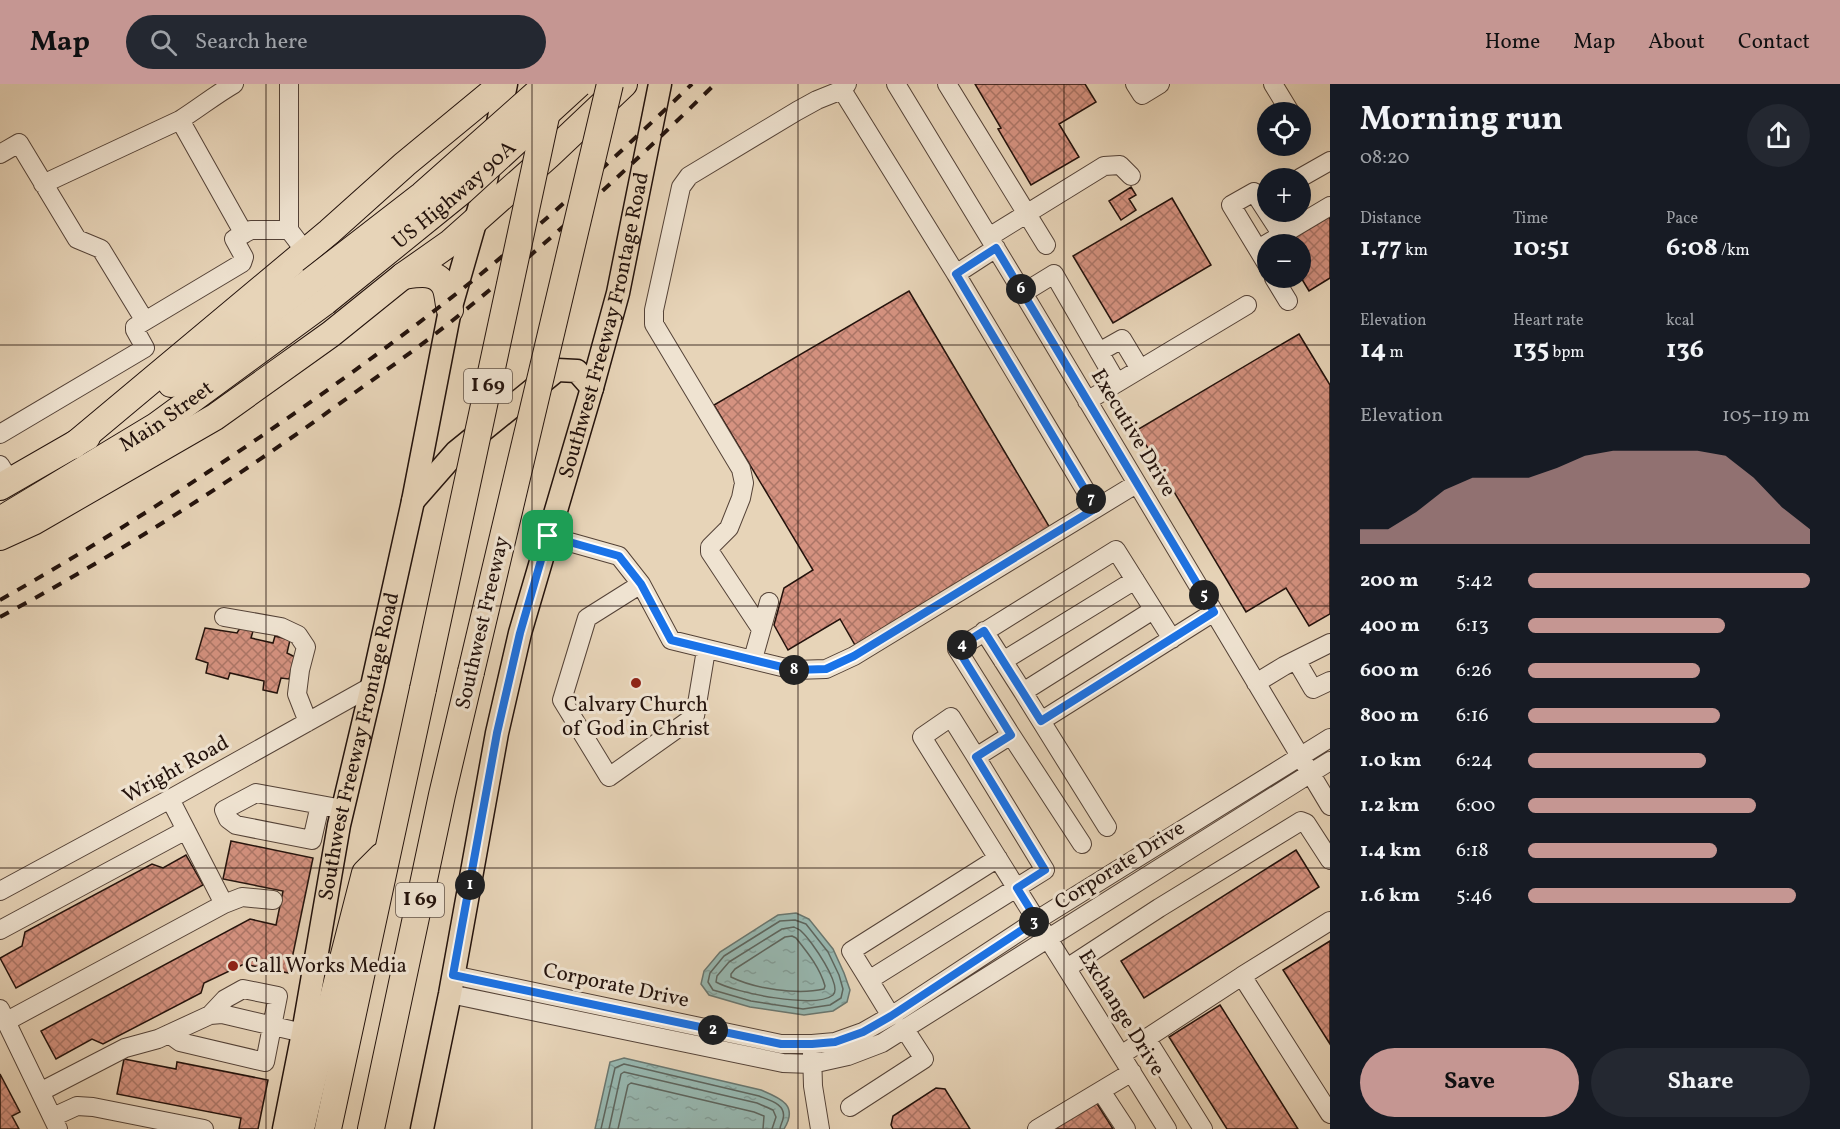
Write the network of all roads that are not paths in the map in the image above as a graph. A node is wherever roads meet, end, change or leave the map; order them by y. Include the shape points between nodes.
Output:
1 (234, 84) edge
2 (289, 84) edge
3 (504, 84) edge
4 (547, 84) edge
5 (553, 84) edge
6 (579, 84) edge
7 (610, 84) edge
8 (624, 84) edge
9 (660, 84) edge
10 (896, 84) edge
11 (947, 84) edge
12 (1135, 84) edge
13 (1160, 84) edge
14 (1273, 84) edge
15 (844, 87) edge
16 (1284, 102) edge
17 (500, 110) junction
18 (180, 120) junction
19 (0, 154) edge
20 (548, 156) junction
21 (405, 164) junction
22 (1327, 169) edge
23 (1311, 174) edge
24 (1131, 176) dead end
25 (43, 184) junction
26 (1257, 194) edge
27 (1330, 206) edge
28 (1027, 214) junction
29 (477, 219) junction
30 (289, 230) junction
31 (244, 234) junction
32 (1284, 234) edge
33 (993, 243) junction
34 (1046, 245) dead end
35 (1257, 247) edge
36 (305, 252) junction
37 (956, 274) junction
38 (403, 276) junction
39 (311, 281) joint
40 (1280, 288) edge
41 (1023, 293) junction
42 (1288, 301) dead end
43 (325, 302) joint
44 (1247, 305) dead end
45 (450, 310) junction
46 (145, 321) junction
47 (1099, 352) junction
48 (134, 354) junction
49 (1140, 369) junction
50 (150, 381) junction
51 (1118, 382) junction
52 (592, 388) junction
53 (1087, 401) junction
54 (0, 434) edge
55 (72, 446) junction
56 (3, 478) edge
57 (1136, 484) junction
58 (412, 501) junction
59 (1096, 508) junction
60 (0, 520) edge
61 (548, 536) junction
62 (0, 537) edge
63 (1135, 580) junction
64 (641, 584) junction
65 (769, 602) dead end
66 (1153, 610) junction
67 (1214, 612) junction
68 (225, 617) dead end
69 (761, 629) junction
70 (984, 631) junction
71 (1172, 639) junction
72 (1330, 643) edge
73 (706, 650) junction
74 (753, 659) junction
75 (1296, 660) junction
76 (1003, 661) junction
77 (1330, 681) edge
78 (1256, 683) junction
79 (372, 686) junction
80 (1023, 692) junction
81 (1041, 721) junction
82 (308, 722) junction
83 (1011, 735) junction
84 (1330, 738) edge
85 (976, 757) junction
86 (1300, 757) junction
87 (1330, 761) edge
88 (1310, 774) junction
89 (170, 799) junction
90 (320, 805) junction
91 (1330, 806) edge
92 (343, 809) junction
93 (1107, 827) dead end
94 (186, 830) junction
95 (1082, 844) dead end
96 (388, 850) junction
97 (998, 858) junction
98 (1330, 860) edge
99 (1017, 888) junction
100 (0, 891) edge
101 (273, 900) dead end
102 (224, 904) junction
103 (1037, 920) junction
104 (1330, 921) edge
105 (0, 930) edge
106 (1048, 937) junction
107 (1067, 968) junction
108 (1242, 976) junction
109 (869, 980) junction
110 (452, 985) junction
111 (3, 1015) edge
112 (210, 1015) junction
113 (898, 1022) junction
114 (273, 1026) junction
115 (303, 1033) junction
116 (169, 1034) junction
117 (1146, 1038) junction
118 (812, 1044) junction
119 (1121, 1054) junction
120 (812, 1064) junction
121 (1132, 1072) junction
122 (1101, 1091) junction
123 (40, 1092) junction
124 (850, 1107) dead end
125 (1330, 1114) edge
126 (55, 1123) edge
127 (204, 1129) edge
128 (284, 1129) edge
129 (301, 1129) edge
130 (328, 1129) edge
131 (370, 1129) edge
132 (422, 1129) edge
133 (820, 1129) edge
134 (1037, 1129) edge
135 (1126, 1129) edge
136 (1167, 1129) edge
137 (1203, 1129) edge

1 - 18 street
2 - 30 street
3 - 17 main road, Southwest Freeway Frontage Road
3 - 21 highway
4 - 39 highway, US Highway 90A, bridge via 422,195
5 - 96 highway, Southwest Freeway / I 69, bridge
6 - 43 highway, US Highway 90A, bridge via 462,191
7 - 131 highway, Southwest Freeway / I 69, bridge via 442,795
8 - 20 highway
9 - 52 main road, Southwest Freeway Frontage Road via 618,292
10 - 33 street, Executive Drive
11 - 28 street
12 - 13 street via 1142,95
14 - 16 street
15 - 37 street
15 - 69 street via 689,176 681,187 654,310 654,324 741,469 741,498 729,528 710,547 710,552
17 - 20 highway via 511,156 525,161
17 - 29 main road, Southwest Freeway Frontage Road
18 - 25 street
18 - 31 street
19 - 25 street via 19,143
20 - 29 highway
21 - 36 highway
21 - 38 highway via 430,160 442,168 447,183 426,252
22 - 23 street
24 - 28 street via 1120,165 1104,166
25 - 46 street via 77,239 101,249
26 - 35 street via 1254,192 1231,206
27 - 32 street
28 - 33 street
28 - 34 street
29 - 38 highway
29 - 45 main road, Southwest Freeway Frontage Road
30 - 31 street via 251,230
30 - 36 street
31 - 46 street via 234,239 244,257 242,263
33 - 37 street
33 - 41 street, Executive Drive
36 - 50 highway
37 - 59 street
38 - 45 highway via 434,276 444,285
38 - 62 highway via 331,334 215,417
39 - 55 highway, Main Street via 175,381
40 - 42 street
41 - 47 street via 1054,274
41 - 53 street, Executive Drive
43 - 60 highway, Main Street via 156,426
44 - 49 street
45 - 58 main road, Southwest Freeway Frontage Road
46 - 48 street via 135,327 145,348
47 - 49 street via 1122,339
47 - 51 street
48 - 50 street
48 - 54 street
49 - 51 street
50 - 55 highway
51 - 53 street
52 - 58 main road via 577,370 557,370 456,452
52 - 61 main road, Southwest Freeway Frontage Road
53 - 57 street, Executive Drive
55 - 56 highway, Main Street
57 - 59 street
57 - 67 street, Executive Drive
58 - 79 main road, Southwest Freeway Frontage Road
59 - 74 street via 854,656 826,669 794,670
61 - 64 street via 619,556
61 - 110 main road, Southwest Freeway Frontage Road via 497,733
63 - 66 street
63 - 70 street via 1116,550
63 - 76 street
64 - 73 street via 671,640
64 - 73 street via 586,618 562,700 609,777 695,716
65 - 69 street
66 - 71 street
66 - 80 street
67 - 71 street
67 - 78 street, Executive Drive
68 - 82 street via 281,627 298,635 306,647 297,694
69 - 74 street
70 - 76 street
70 - 83 street via 957,648
71 - 81 street
72 - 75 street
73 - 74 street
75 - 77 street via 1313,688
75 - 78 street
76 - 80 street
78 - 86 street, Executive Drive
79 - 82 street, Wright Road
79 - 92 main road, Southwest Freeway Frontage Road
80 - 81 street
81 - 93 street
82 - 89 street, Wright Road
83 - 85 street
83 - 95 street
84 - 86 street, Corporate Drive
85 - 97 street, Exchange Drive via 951,717 922,738
85 - 99 street via 1045,870
86 - 88 street, Executive Drive
86 - 103 street, Corporate Drive
87 - 88 street, Corporate Drive
88 - 91 street, Executive Drive
88 - 106 street, Corporate Drive
89 - 94 street
89 - 100 street, Wright Road
90 - 90 street via 256,793 224,810 236,825 312,840
90 - 92 street
92 - 115 main road, Southwest Freeway Frontage Road
94 - 102 street
94 - 105 street
96 - 129 highway via 366,873
96 - 130 highway, Southwest Freeway / I 69
97 - 99 street, Exchange Drive
97 - 109 street via 851,951
98 - 107 street via 1301,821
99 - 103 street, Exchange Drive
99 - 109 street
101 - 102 street via 242,897
102 - 111 street
103 - 106 street, Exchange Drive
103 - 113 street, Corporate Drive
104 - 108 street
106 - 107 street, Exchange Drive
106 - 113 street, Corporate Drive
107 - 119 street, Exchange Drive
108 - 117 street
108 - 125 street
109 - 113 street
110 - 118 street, Corporate Drive via 781,1044
110 - 120 street, Corporate Drive via 783,1063
110 - 132 main road, Southwest Freeway Frontage Road
111 - 123 street
112 - 114 street via 222,1014
112 - 114 street via 225,999 243,989 278,996
112 - 116 street
113 - 118 street, Corporate Drive via 835,1042
113 - 120 street, Corporate Drive via 882,1043
113 - 124 street via 924,1059
114 - 115 street
114 - 116 street via 265,1062 180,1042
115 - 128 main road, Southwest Freeway Frontage Road
116 - 123 street via 124,1048
117 - 119 street
117 - 137 street
118 - 120 street
119 - 121 street, Exchange Drive
120 - 133 street
121 - 122 street
121 - 136 street, Exchange Drive
122 - 134 street
122 - 135 street
123 - 126 street
126 - 127 street via 77,1106

